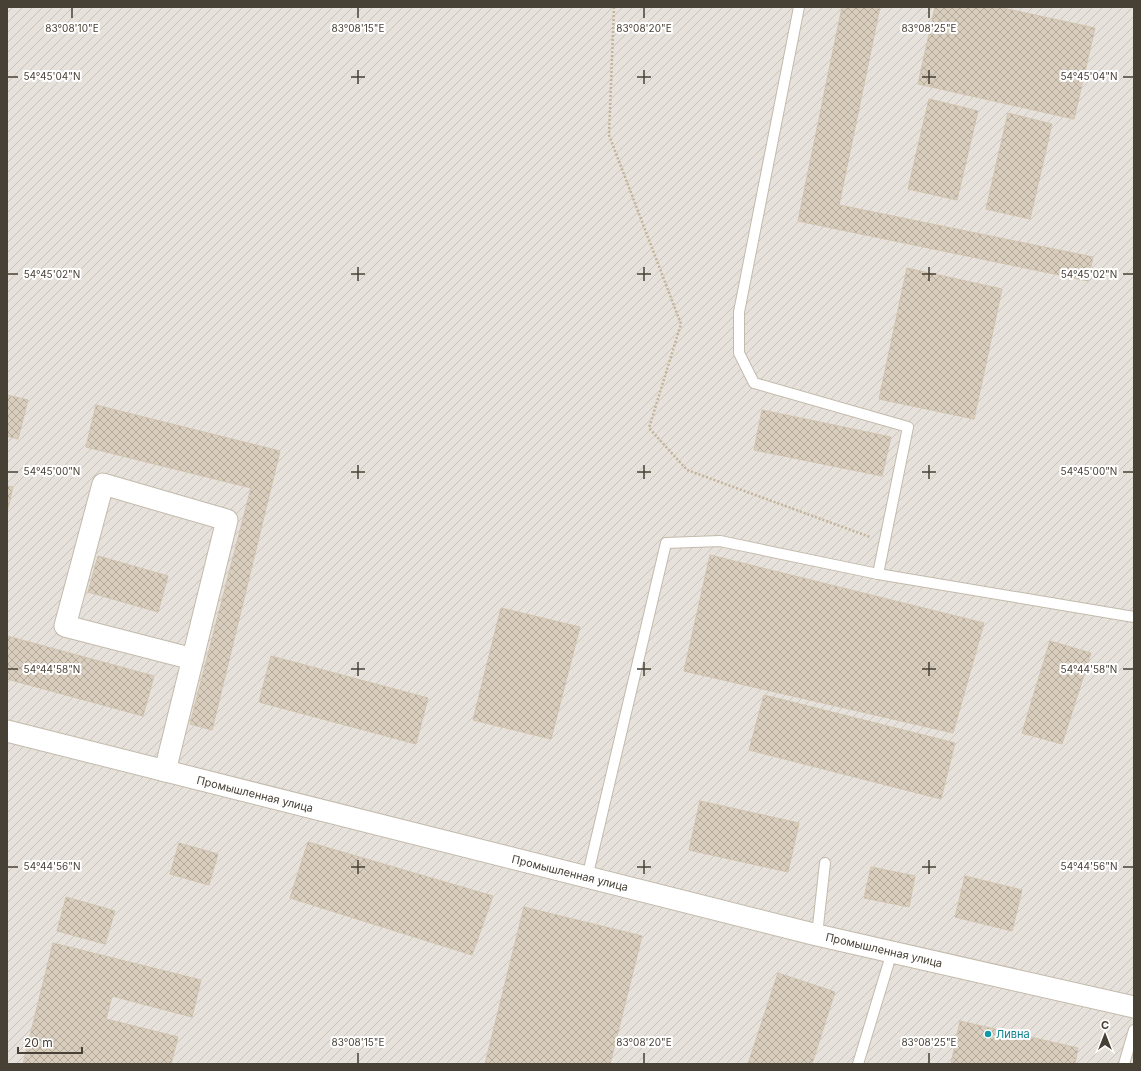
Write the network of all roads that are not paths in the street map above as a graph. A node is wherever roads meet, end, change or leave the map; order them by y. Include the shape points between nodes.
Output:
1 (799, 7) edge
2 (878, 574) junction
3 (1134, 617) edge
4 (193, 659) junction
5 (7, 731) edge
6 (165, 771) junction
7 (825, 863) dead end
8 (587, 878) junction
9 (817, 935) junction
10 (892, 952) junction
11 (1134, 1007) edge
12 (1134, 1030) edge
13 (858, 1064) edge
14 (1124, 1064) edge

1 - 2 lane via 739,312 739,353 754,384 908,427
2 - 3 lane
2 - 8 lane via 720,541 666,543
4 - 4 street via 227,520 103,484 65,626
4 - 6 street
5 - 6 street, Промышленная улица
6 - 8 street, Промышленная улица
7 - 9 lane
8 - 9 street, Промышленная улица
9 - 10 street, Промышленная улица
10 - 11 street, Промышленная улица
10 - 13 lane
12 - 14 lane

